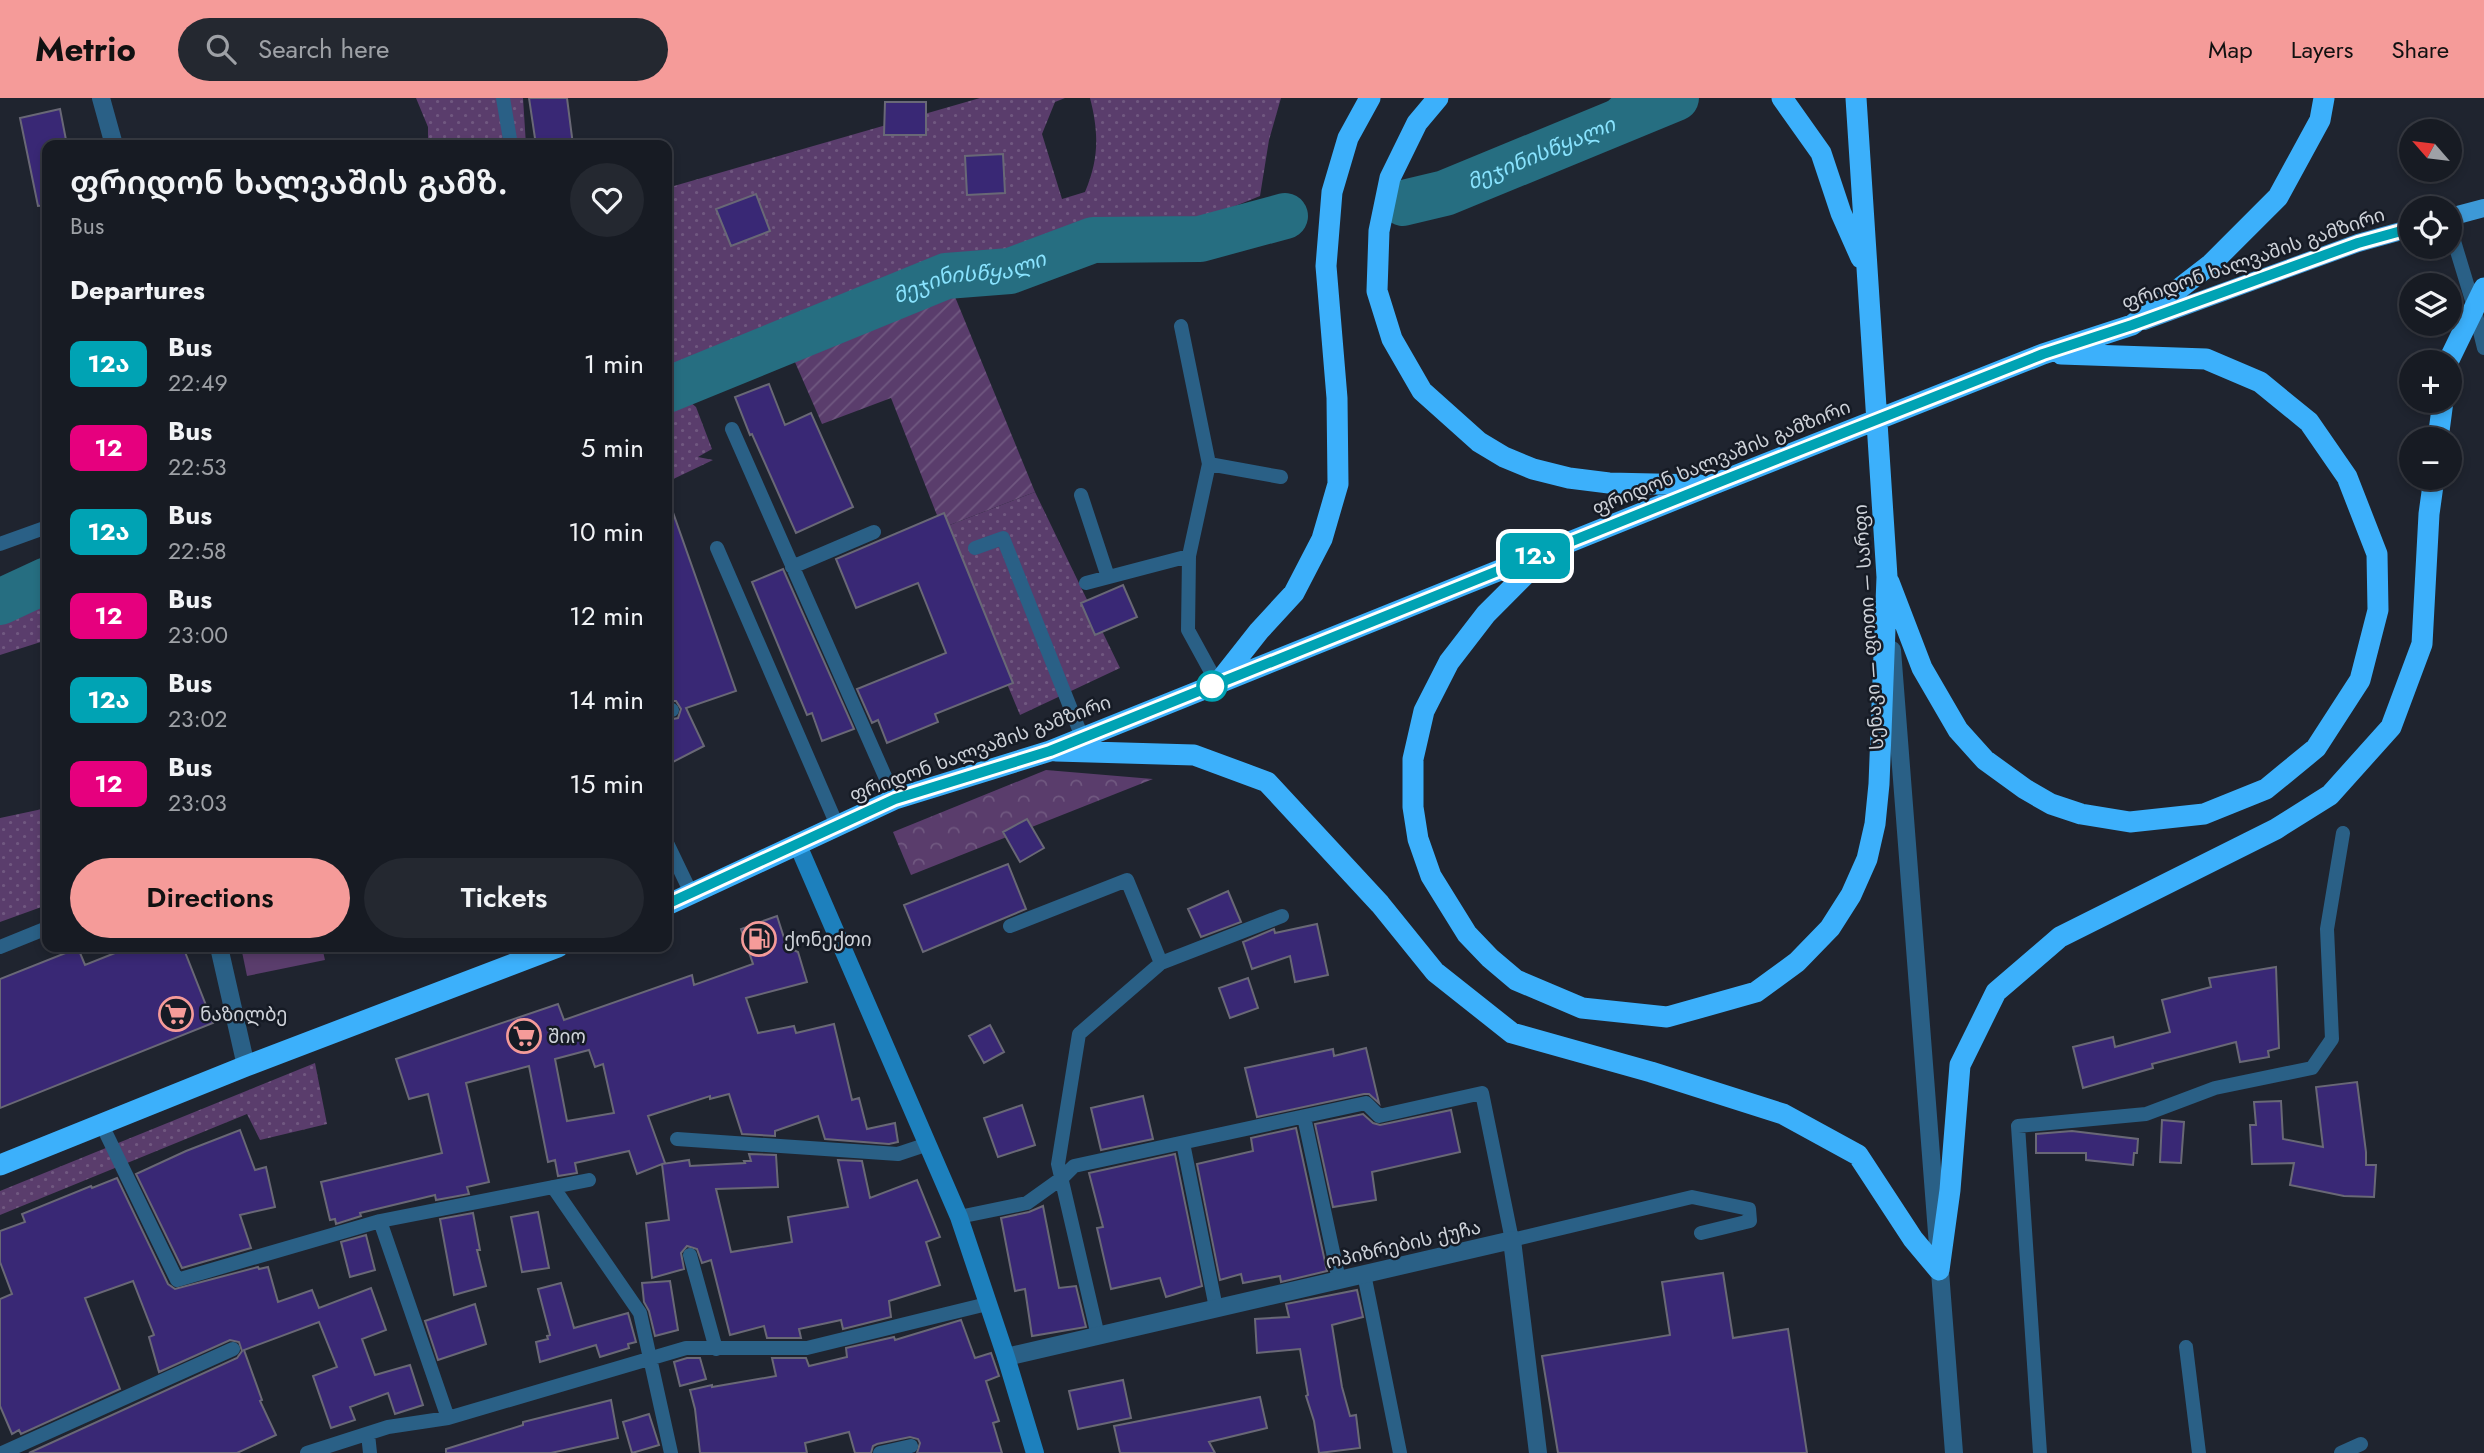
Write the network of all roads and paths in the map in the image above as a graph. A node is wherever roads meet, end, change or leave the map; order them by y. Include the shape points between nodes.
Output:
1 (101, 98) edge
2 (503, 98) edge
3 (1370, 98) edge
4 (1438, 98) edge
5 (1782, 98) edge
6 (1856, 98) edge
7 (2324, 98) edge
8 (113, 140) edge
9 (510, 140) edge
10 (2484, 208) edge
11 (2462, 214) edge
12 (2399, 232) edge
13 (2462, 257) edge
14 (1867, 270) junction
15 (2479, 297) edge
16 (2132, 325) junction
17 (1181, 326) dead end
18 (2484, 348) edge
19 (2454, 350) edge
20 (2043, 354) junction
21 (732, 429) dead end
22 (1209, 464) junction
23 (1282, 477) dead end
24 (1709, 486) junction
25 (2432, 490) edge
26 (1081, 495) dead end
27 (42, 529) edge
28 (874, 532) dead end
29 (0, 544) edge
30 (717, 548) dead end
31 (975, 548) dead end
32 (1550, 550) junction
33 (1189, 556) junction
34 (792, 567) junction
35 (1108, 577) junction
36 (1887, 577) junction
37 (1086, 583) dead end
38 (1217, 684) junction
39 (1082, 737) junction
40 (1050, 751) junction
41 (895, 799) junction
42 (837, 825) junction
43 (2343, 833) dead end
44 (797, 843) junction
45 (672, 853) edge
46 (692, 895) junction
47 (672, 903) edge
48 (1282, 916) dead end
49 (1010, 926) dead end
50 (42, 930) edge
51 (0, 947) edge
52 (220, 952) edge
53 (545, 952) edge
54 (1161, 963) junction
55 (246, 1066) junction
56 (1304, 1117) junction
57 (101, 1123) junction
58 (677, 1139) dead end
59 (1183, 1143) junction
60 (928, 1144) junction
61 (0, 1165) edge
62 (1062, 1178) junction
63 (589, 1180) dead end
64 (553, 1187) junction
65 (959, 1217) junction
66 (380, 1220) junction
67 (1701, 1233) dead end
68 (1512, 1240) junction
69 (690, 1255) dead end
70 (1939, 1270) junction
71 (1364, 1274) junction
72 (1339, 1280) junction
73 (987, 1304) junction
74 (1216, 1308) junction
75 (1098, 1336) junction
76 (2186, 1347) dead end
77 (233, 1349) dead end
78 (716, 1349) junction
79 (1006, 1357) junction
80 (649, 1359) junction
81 (447, 1418) junction
82 (368, 1434) junction
83 (2361, 1444) dead end
84 (911, 1446) dead end
85 (2, 1453) edge
86 (306, 1453) edge
87 (370, 1453) edge
88 (671, 1453) edge
89 (880, 1453) edge
90 (1035, 1453) edge
91 (1400, 1453) edge
92 (1538, 1453) edge
93 (1954, 1453) edge
94 (2040, 1453) edge
95 (2199, 1453) edge
96 (2341, 1453) edge

1 - 8 street
2 - 9 lane
3 - 38 highway via 1348,138 1329,216 1326,267 1337,398 1338,484 1322,539 1294,593
4 - 24 highway via 1417,123 1390,178 1379,231 1377,291 1392,339 1422,391 1479,442 1533,469 1609,483
5 - 14 highway via 1821,153
6 - 14 highway, სენაკი — ფოთი — სარფი
7 - 16 highway via 2320,120 2278,197 2211,264
10 - 11 main road
12 - 16 main road, ფრიდონ ხალვაშის გამზირი
13 - 15 lane
14 - 36 highway, სენაკი — ფოთი — სარფი
15 - 18 lane
15 - 19 highway
16 - 20 highway, ფრიდონ ხალვაშის გამზირი
17 - 22 lane
20 - 24 highway, ფრიდონ ხალვაშის გამზირი
20 - 36 highway via 2206,359 2260,382 2309,422 2347,477 2377,554 2378,610 2360,680 2315,748 2266,789 2204,814 2130,822 2051,804 1985,760 1958,730 1922,668
21 - 34 lane
22 - 23 lane
22 - 33 lane
24 - 32 highway, ფრიდონ ხალვაშის გამზირი
25 - 70 highway via 2422,644 2391,727 2330,794 2276,829 2060,937 1996,992 1960,1065
26 - 35 lane
27 - 29 lane
28 - 34 lane
30 - 42 lane
31 - 39 lane via 1003,538
32 - 36 highway via 1486,614 1449,662 1424,711 1413,758 1418,839 1430,876 1446,903 1475,942 1516,979 1582,1009 1667,1017 1756,992 1797,962 1830,928 1851,895 1867,859 1875,824
32 - 38 highway, ფრიდონ ხალვაშის გამზირი
33 - 35 lane
33 - 38 lane via 1188,630
34 - 41 lane
35 - 37 lane
36 - 70 street, სენაკი — ფოთი — სარფი
38 - 39 highway, ფრიდონ ხალვაშის გამზირი
39 - 40 highway, ფრიდონ ხალვაშის გამზირი
40 - 41 highway, ფრიდონ ხალვაშის გამზირი
40 - 70 highway via 1194,755 1267,782 1380,904 1435,972 1512,1033 1783,1114 1858,1155
41 - 42 highway, ფრიდონ ხალვაშის გამზირი
42 - 44 highway, ფრიდონ ხალვაშის გამზირი
43 - 94 lane via 2327,929 2332,1039 2312,1068 2215,1088 2146,1114 2018,1126
44 - 46 highway, ფრიდონ ხალვაშის გამზირი
44 - 60 street
45 - 46 lane
46 - 47 highway, ფრიდონ ხალვაშის გამზირი
48 - 54 lane
49 - 54 lane via 1127,880
50 - 51 lane
52 - 55 street
53 - 55 highway
54 - 62 lane via 1079,1034 1058,1164
55 - 57 highway
56 - 59 lane
56 - 68 lane via 1366,1103 1379,1116 1482,1093
56 - 72 lane
57 - 61 highway
57 - 66 lane via 177,1280
58 - 60 lane via 898,1154
59 - 62 lane via 1073,1166
59 - 74 lane
60 - 65 street
62 - 65 lane via 1027,1203
62 - 75 lane
63 - 64 lane
64 - 66 lane
64 - 80 lane via 639,1314
65 - 73 street
66 - 81 lane
67 - 68 lane, ოპიზრების ქუჩა via 1750,1221 1749,1209 1692,1197
68 - 71 street, ოპიზრების ქუჩა
68 - 92 street
69 - 78 lane
70 - 93 street, სენაკი — ფოთი — სარფი
71 - 72 street, ოპიზრების ქუჩა
71 - 91 lane
72 - 74 street, ოპიზრების ქუჩა
73 - 78 lane via 807,1348
73 - 79 street
74 - 75 street, ოპიზრების ქუჩა
75 - 79 street, ოპიზრების ქუჩა
76 - 95 lane
77 - 85 lane
78 - 80 lane via 686,1348
79 - 90 street
80 - 81 lane
80 - 88 lane
81 - 82 lane
82 - 86 lane
82 - 87 lane
83 - 96 lane
84 - 89 lane

